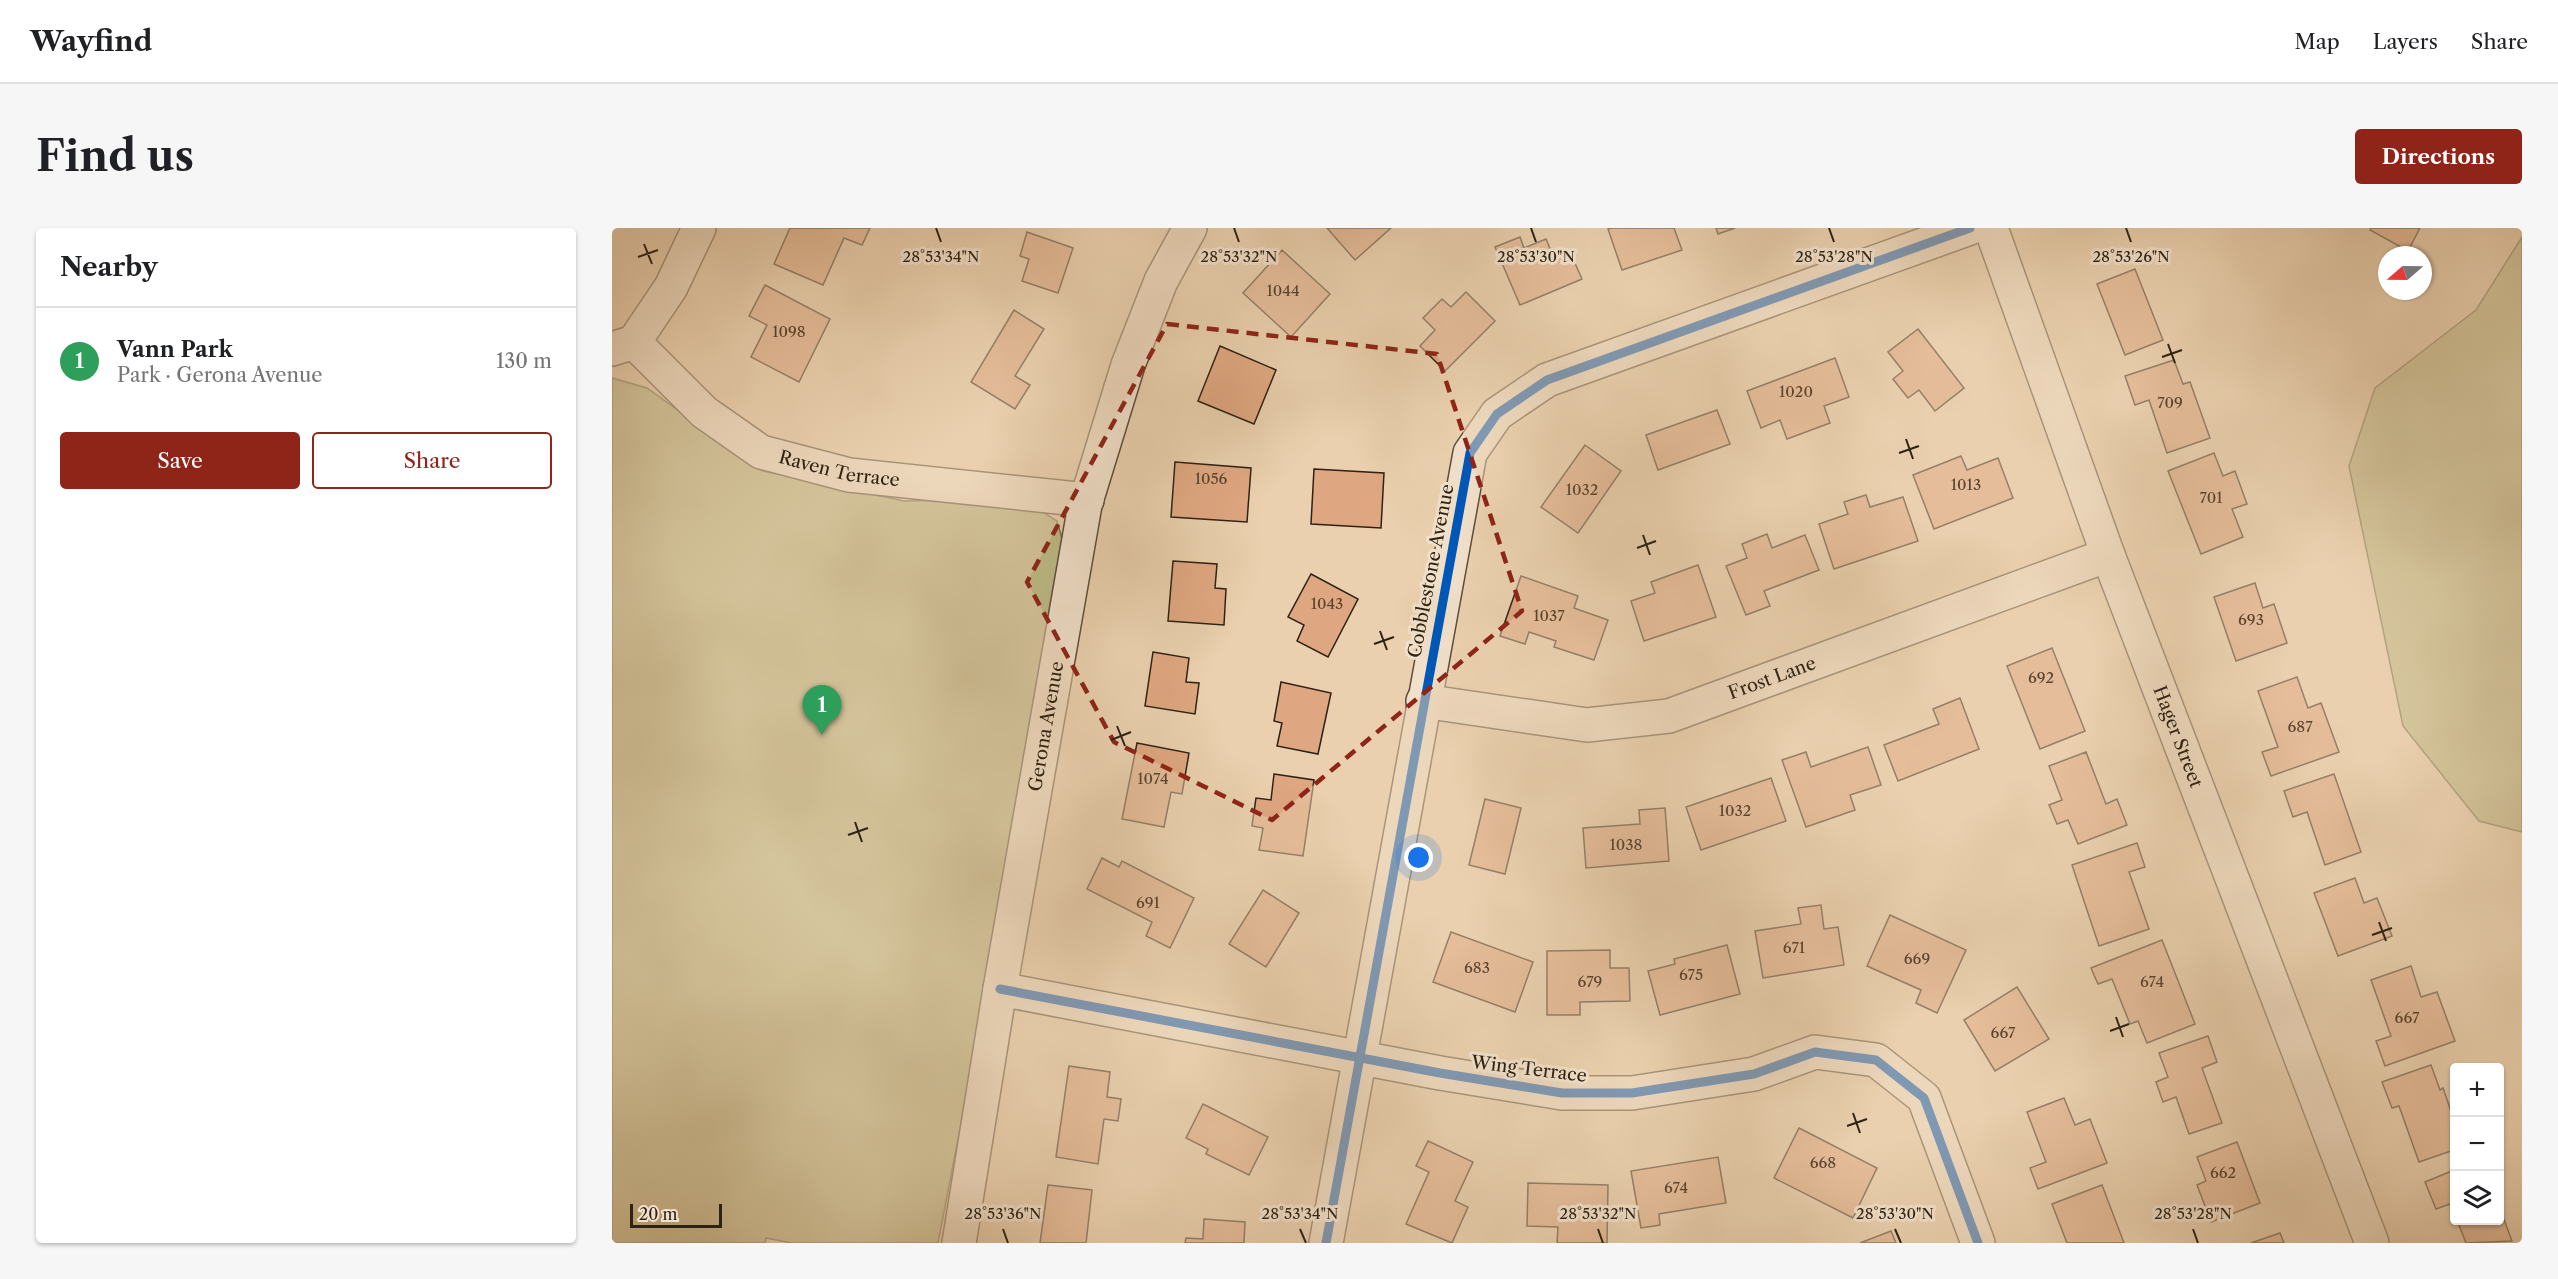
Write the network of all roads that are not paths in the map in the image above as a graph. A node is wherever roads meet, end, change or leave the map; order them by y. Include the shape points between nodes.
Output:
1 (699, 228) edge
2 (1190, 228) edge
3 (1970, 228) edge
4 (1991, 228) edge
5 (623, 345) edge
6 (1087, 500) junction
7 (2108, 555) junction
8 (1423, 701) junction
9 (1000, 989) junction
10 (1359, 1057) junction
11 (959, 1243) edge
12 (1326, 1243) edge
13 (1978, 1243) edge
14 (2372, 1243) edge

1 - 5 street via 671,287
2 - 6 street, Gerona Avenue via 1161,281 1128,365
3 - 8 street, Cobblestone Avenue via 1547,380 1497,414 1470,453
4 - 7 street, Hager Street
5 - 6 street, Raven Terrace via 704,412 761,452 849,475
6 - 9 street, Gerona Avenue
7 - 8 street, Frost Lane via 1669,716 1587,725
7 - 14 street, Hager Street
8 - 10 street, Cobblestone Avenue
9 - 10 street, Wing Terrace
9 - 11 street, Gerona Avenue
10 - 12 street, Cobblestone Avenue
10 - 13 street, Wing Terrace via 1562,1093 1632,1093 1754,1074 1815,1052 1876,1060 1924,1098

